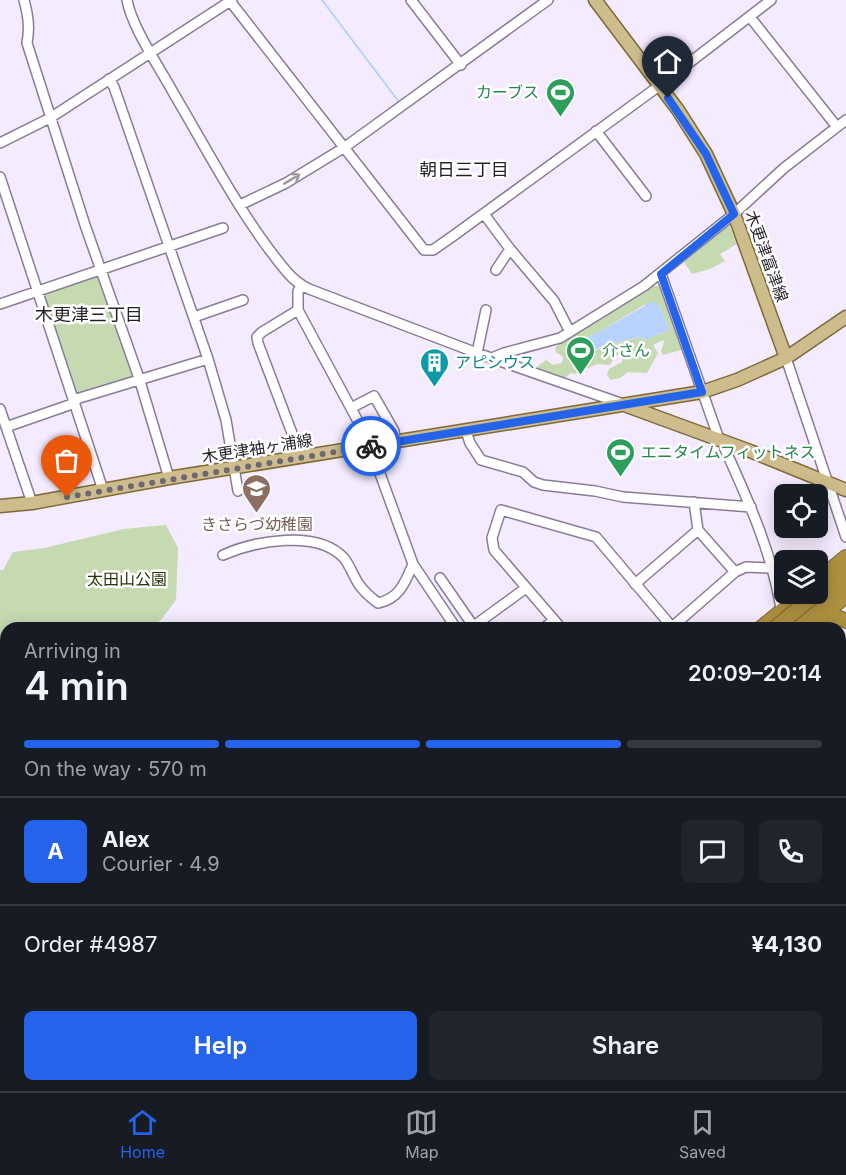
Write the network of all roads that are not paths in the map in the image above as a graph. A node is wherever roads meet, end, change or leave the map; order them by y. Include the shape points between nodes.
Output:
1 (24, 0) edge
2 (127, 0) edge
3 (411, 0) edge
4 (548, 0) edge
5 (595, 0) edge
6 (771, 0) edge
7 (231, 1) edge
8 (750, 16) junction
9 (151, 53) junction
10 (461, 65) junction
11 (109, 79) junction
12 (659, 86) junction
13 (50, 118) junction
14 (846, 120) edge
15 (837, 127) junction
16 (596, 131) junction
17 (0, 143) edge
18 (345, 147) junction
19 (0, 177) edge
20 (646, 196) dead end
21 (240, 205) junction
22 (484, 214) junction
23 (734, 214) junction
24 (223, 228) dead end
25 (171, 246) junction
26 (510, 249) junction
27 (101, 269) junction
28 (496, 270) dead end
29 (661, 274) junction
30 (302, 285) junction
31 (38, 291) junction
32 (243, 300) dead end
33 (0, 304) edge
34 (298, 310) junction
35 (486, 310) dead end
36 (194, 317) junction
37 (846, 317) edge
38 (570, 332) junction
39 (477, 353) junction
40 (492, 358) junction
41 (786, 358) junction
42 (208, 359) junction
43 (139, 378) junction
44 (702, 392) junction
45 (74, 402) junction
46 (626, 405) junction
47 (351, 408) junction
48 (0, 409) edge
49 (6, 427) junction
50 (466, 431) junction
51 (723, 441) junction
52 (396, 442) junction
53 (371, 446) junction
54 (301, 457) junction
55 (234, 468) junction
56 (170, 478) junction
57 (827, 484) joint
58 (828, 484) edge
59 (828, 487) edge
60 (103, 490) junction
61 (846, 490) edge
62 (238, 491) dead end
63 (694, 502) junction
64 (32, 503) junction
65 (0, 506) edge
66 (751, 507) junction
67 (698, 530) junction
68 (846, 537) edge
69 (224, 555) dead end
70 (846, 557) edge
71 (412, 564) junction
72 (771, 568) junction
73 (846, 569) edge
74 (735, 572) junction
75 (828, 572) edge
76 (440, 578) dead end
77 (846, 582) edge
78 (635, 584) junction
79 (828, 584) edge
80 (526, 588) junction
81 (846, 596) edge
82 (790, 604) edge
83 (804, 604) edge
84 (781, 611) junction
85 (554, 620) joint
86 (846, 621) edge
87 (452, 622) edge
88 (469, 622) edge
89 (481, 622) edge
90 (552, 622) edge
91 (667, 622) edge
92 (679, 622) edge
93 (768, 622) edge
94 (782, 622) edge
95 (782, 622) edge
96 (798, 622) edge
97 (814, 622) edge
98 (816, 622) edge

1 - 13 street via 27,43
2 - 9 street
3 - 10 street
4 - 10 street
5 - 12 main road, 木更津富津線
6 - 8 street
7 - 9 street
7 - 18 street
8 - 12 street
8 - 15 street
9 - 11 street
9 - 21 street
10 - 18 street
11 - 13 street
11 - 25 street
12 - 16 street
12 - 23 main road, 木更津富津線 via 706,154
13 - 17 street
13 - 27 street
14 - 15 street
15 - 23 street
16 - 20 street
16 - 22 street
21 -> 18 street
18 - 22 street via 424,250 433,250
19 - 31 street
21 - 30 street via 282,266
22 - 26 street
23 - 29 street
23 - 41 main road, 木更津富津線
24 - 25 street
25 - 27 street
25 - 36 street
26 - 28 street
26 - 38 street via 554,301
27 - 31 street
27 - 43 street
29 - 38 street
29 - 44 street
30 - 34 street via 297,295
30 - 39 street
31 - 33 street
31 - 45 street
32 - 36 street
34 - 47 street
34 - 54 street via 257,337
35 - 39 street
36 - 42 street
37 - 41 main road
38 - 40 street
39 - 40 street
40 - 46 street
41 - 44 main road
41 - 57 street
42 - 43 street
42 - 55 street via 226,420
43 - 45 street
43 - 56 street
44 - 46 main road
44 - 51 street
45 - 49 street
45 - 60 street
46 - 50 main road, 木更津袖ヶ浦線
46 - 51 main road
47 - 52 street via 374,396
47 - 53 street
48 - 49 street
49 - 64 street
50 - 52 main road, 木更津袖ヶ浦線
50 - 63 street via 481,460 523,472 543,485
51 - 57 main road
51 - 66 street
52 - 53 main road, 木更津袖ヶ浦線
53 - 54 main road, 木更津袖ヶ浦線
53 - 71 street
54 - 55 main road, 木更津袖ヶ浦線
55 - 56 main road, 木更津袖ヶ浦線
55 - 62 street
56 - 60 main road, 木更津袖ヶ浦線
58 - 61 main road
59 - 68 street
60 - 64 main road, 木更津袖ヶ浦線
63 - 66 street
63 - 67 street
64 - 65 main road, 木更津袖ヶ浦線
66 - 72 street
67 - 74 street
67 - 78 street
69 - 71 street via 243,547 286,540 324,546 344,558 359,585 378,603 400,591
70 - 75 highway
71 - 87 street
72 - 74 street via 746,567
72 - 84 street
73 - 79 highway
74 - 92 street
76 - 88 street
77 - 96 highway
78 - 80 street via 596,537 501,510 492,538 495,550
78 - 91 street
80 - 85 street
80 - 89 street
81 - 97 highway
82 - 84 highway
83 - 95 highway, bridge
84 - 93 highway
84 - 94 street
85 - 90 street
86 - 98 highway via 831,616

